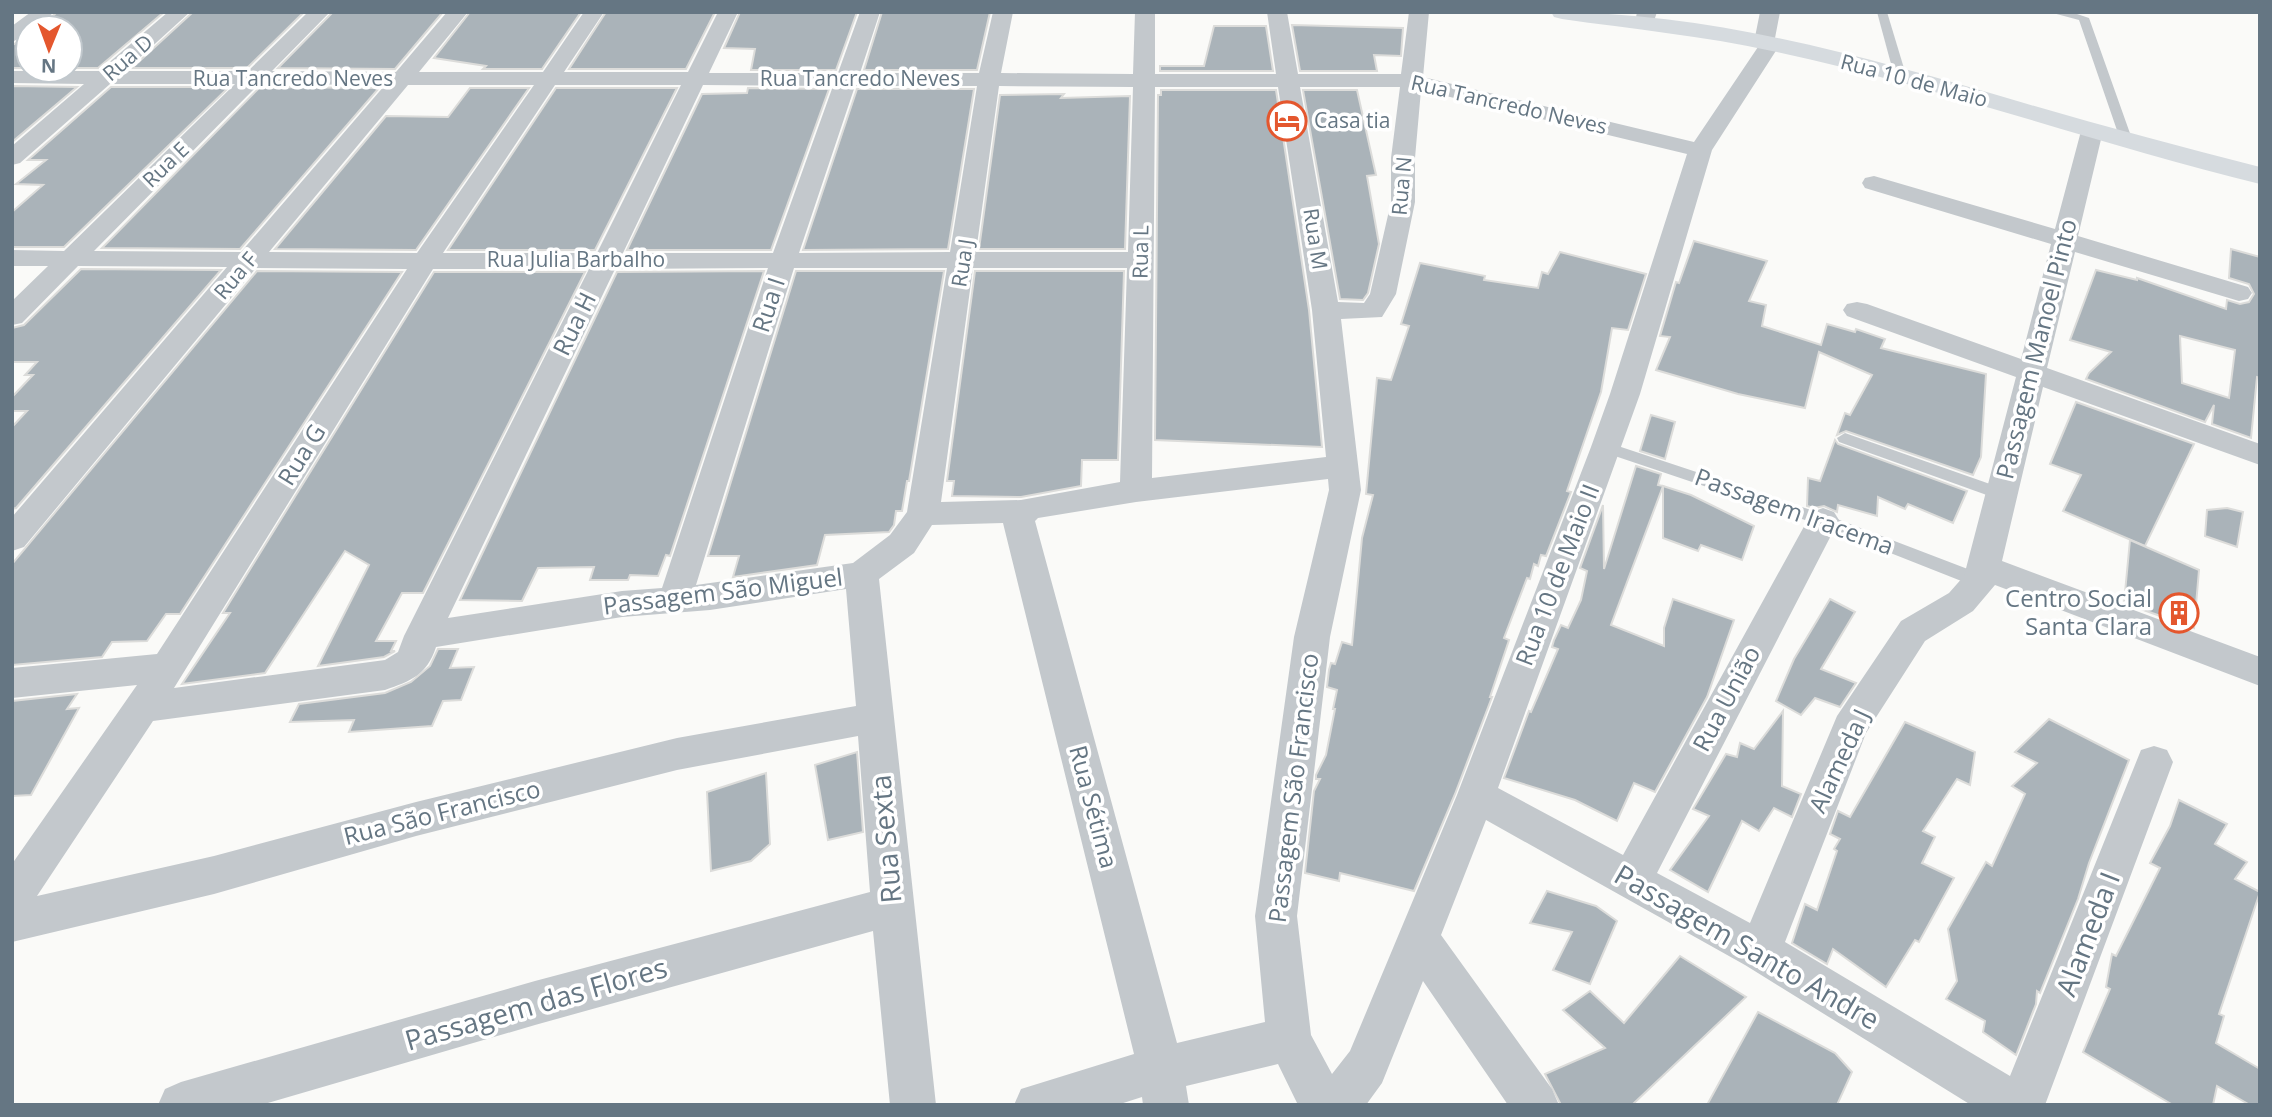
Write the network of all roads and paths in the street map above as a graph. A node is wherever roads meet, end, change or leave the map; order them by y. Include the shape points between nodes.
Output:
1 (44, 12) edge
2 (180, 12) edge
3 (320, 12) edge
4 (458, 12) edge
5 (594, 12) edge
6 (728, 12) edge
7 (870, 12) edge
8 (1003, 12) edge
9 (1145, 12) edge
10 (1277, 12) edge
11 (1419, 12) edge
12 (1562, 12) edge
13 (1882, 12) edge
14 (2054, 12) edge
15 (1646, 18) edge
16 (1769, 32) edge
17 (12, 36) edge
18 (1900, 75) junction
19 (12, 78) edge
20 (104, 79) junction
21 (402, 79) junction
22 (694, 79) junction
23 (849, 79) junction
24 (989, 79) junction
25 (253, 80) junction
26 (549, 80) junction
27 (1144, 80) junction
28 (1289, 81) junction
29 (1413, 81) junction
30 (2092, 131) junction
31 (2126, 139) junction
32 (1700, 150) junction
33 (12, 158) edge
34 (2260, 176) edge
35 (1874, 183) dead end
36 (2064, 241) junction
37 (12, 258) edge
38 (71, 258) junction
39 (784, 259) junction
40 (250, 260) junction
41 (606, 260) junction
42 (1141, 260) junction
43 (425, 261) junction
44 (963, 261) junction
45 (2239, 293) dead end
46 (1326, 310) junction
47 (1857, 310) dead end
48 (12, 317) edge
49 (2031, 373) junction
50 (1845, 438) dead end
51 (1606, 447) junction
52 (2260, 456) edge
53 (1344, 466) junction
54 (1136, 491) junction
55 (2001, 494) junction
56 (1023, 511) junction
57 (923, 514) junction
58 (1823, 520) junction
59 (12, 539) edge
60 (862, 573) junction
61 (1982, 574) junction
62 (675, 599) junction
63 (422, 636) junction
64 (167, 667) junction
65 (2260, 672) edge
66 (12, 683) edge
67 (142, 707) junction
68 (874, 718) junction
69 (2154, 762) dead end
70 (1476, 795) junction
71 (1632, 878) junction
72 (12, 900) edge
73 (892, 906) junction
74 (12, 922) edge
75 (1419, 940) junction
76 (1760, 951) junction
77 (1289, 1039) junction
78 (1163, 1087) edge
79 (181, 1105) edge
80 (913, 1105) edge
81 (1037, 1105) edge
82 (1323, 1105) edge
83 (1337, 1105) edge
84 (1536, 1105) edge
85 (2015, 1105) edge
86 (2022, 1105) edge

1 - 17 street
2 - 20 street, Rua D
3 - 25 street, Rua E
4 - 21 street, Rua F
5 - 26 street, Rua G
6 - 22 street, Rua H
7 - 23 street, Rua I
8 - 24 street, Rua J
9 - 27 street, Rua L
10 - 28 street, Rua M
11 - 29 street, Rua N
12 - 15 main road, Rua 10 de Maio
13 - 18 lane
14 - 31 lane via 2084,18
15 - 16 main road, Rua 10 de Maio
16 - 18 main road, Rua 10 de Maio
16 - 32 street, Rua 10 de Maio II
18 - 30 main road, Rua 10 de Maio
19 - 20 street, Rua Tancredo Neves
20 - 25 street, Rua Tancredo Neves
20 - 33 street, Rua D
21 - 25 street, Rua Tancredo Neves
21 - 26 street, Rua Tancredo Neves
21 - 40 street, Rua F
22 - 23 street, Rua Tancredo Neves
22 - 26 street, Rua Tancredo Neves
22 - 41 street, Rua H
23 - 24 street, Rua Tancredo Neves
23 - 39 street, Rua I
24 - 27 street, Rua Tancredo Neves
24 - 44 street, Rua J
25 - 38 street, Rua E
26 - 43 street, Rua G
27 - 28 street, Rua Tancredo Neves
27 - 42 street, Rua L
28 - 29 street, Rua Tancredo Neves
28 - 46 street, Rua M
29 - 32 street, Rua Tancredo Neves
29 - 46 street, Rua N via 1403,202 1383,294 1372,310
30 - 31 main road, Rua 10 de Maio
30 - 36 street, Passagem Manoel Pinto
31 - 34 main road, Rua 10 de Maio
32 - 51 street, Rua 10 de Maio II
35 - 36 street
36 - 45 street
36 - 49 street, Passagem Manoel Pinto
37 - 38 street, Rua Julia Barbalho
38 - 40 street, Rua Julia Barbalho
38 - 48 street, Rua E
39 - 41 street, Rua Julia Barbalho
39 - 44 street, Rua Julia Barbalho
39 - 62 street, Rua I
40 - 43 street, Rua Julia Barbalho
40 - 59 street, Rua F
41 - 43 street, Rua Julia Barbalho
41 - 63 street, Rua H
42 - 44 street, Rua Julia Barbalho
42 - 54 street, Rua L
43 - 64 street, Rua G
44 - 57 street, Rua J
46 - 53 street, Rua M
47 - 49 street
49 - 52 street
49 - 55 street, Passagem Manoel Pinto
50 - 55 lane
51 - 58 lane, Passagem Iracema
51 - 70 street, Rua 10 de Maio II
53 - 54 street
53 - 77 street, Passagem São Francisco via 1345,490 1312,637 1276,916
54 - 56 street
55 - 61 street, Passagem Manoel Pinto
56 - 57 street
56 - 78 street, Rua Sétima via 1019,521
57 - 60 street, Passagem São Miguel via 902,544
58 - 61 lane, Passagem Iracema
58 - 71 street, Rua União
60 - 62 street, Passagem São Miguel
60 - 68 street, Rua Sexta
61 - 65 street, Passagem Iracema
61 - 76 street, Alameda J via 1961,603 1913,631 1850,727
62 - 63 street, Passagem São Miguel
63 - 67 street via 416,659 385,675
64 - 66 street
64 - 67 street, Rua G
67 - 72 street, Rua G
68 - 73 street, Rua Sexta
68 - 74 street, Rua São Francisco via 677,754 214,875
69 - 86 street, Alameda I
70 - 71 street, Passagem Santo Andre
70 - 75 street, Rua 10 de Maio II
71 - 76 street, Passagem Santo Andre
73 - 79 street, Passagem das Flores
73 - 80 street, Rua Sexta
75 - 83 street, Rua 10 de Maio II via 1366,1067
75 - 84 street
76 - 85 street, Passagem Santo Andre
77 - 78 street
77 - 82 street, Passagem São Francisco
78 - 81 street

